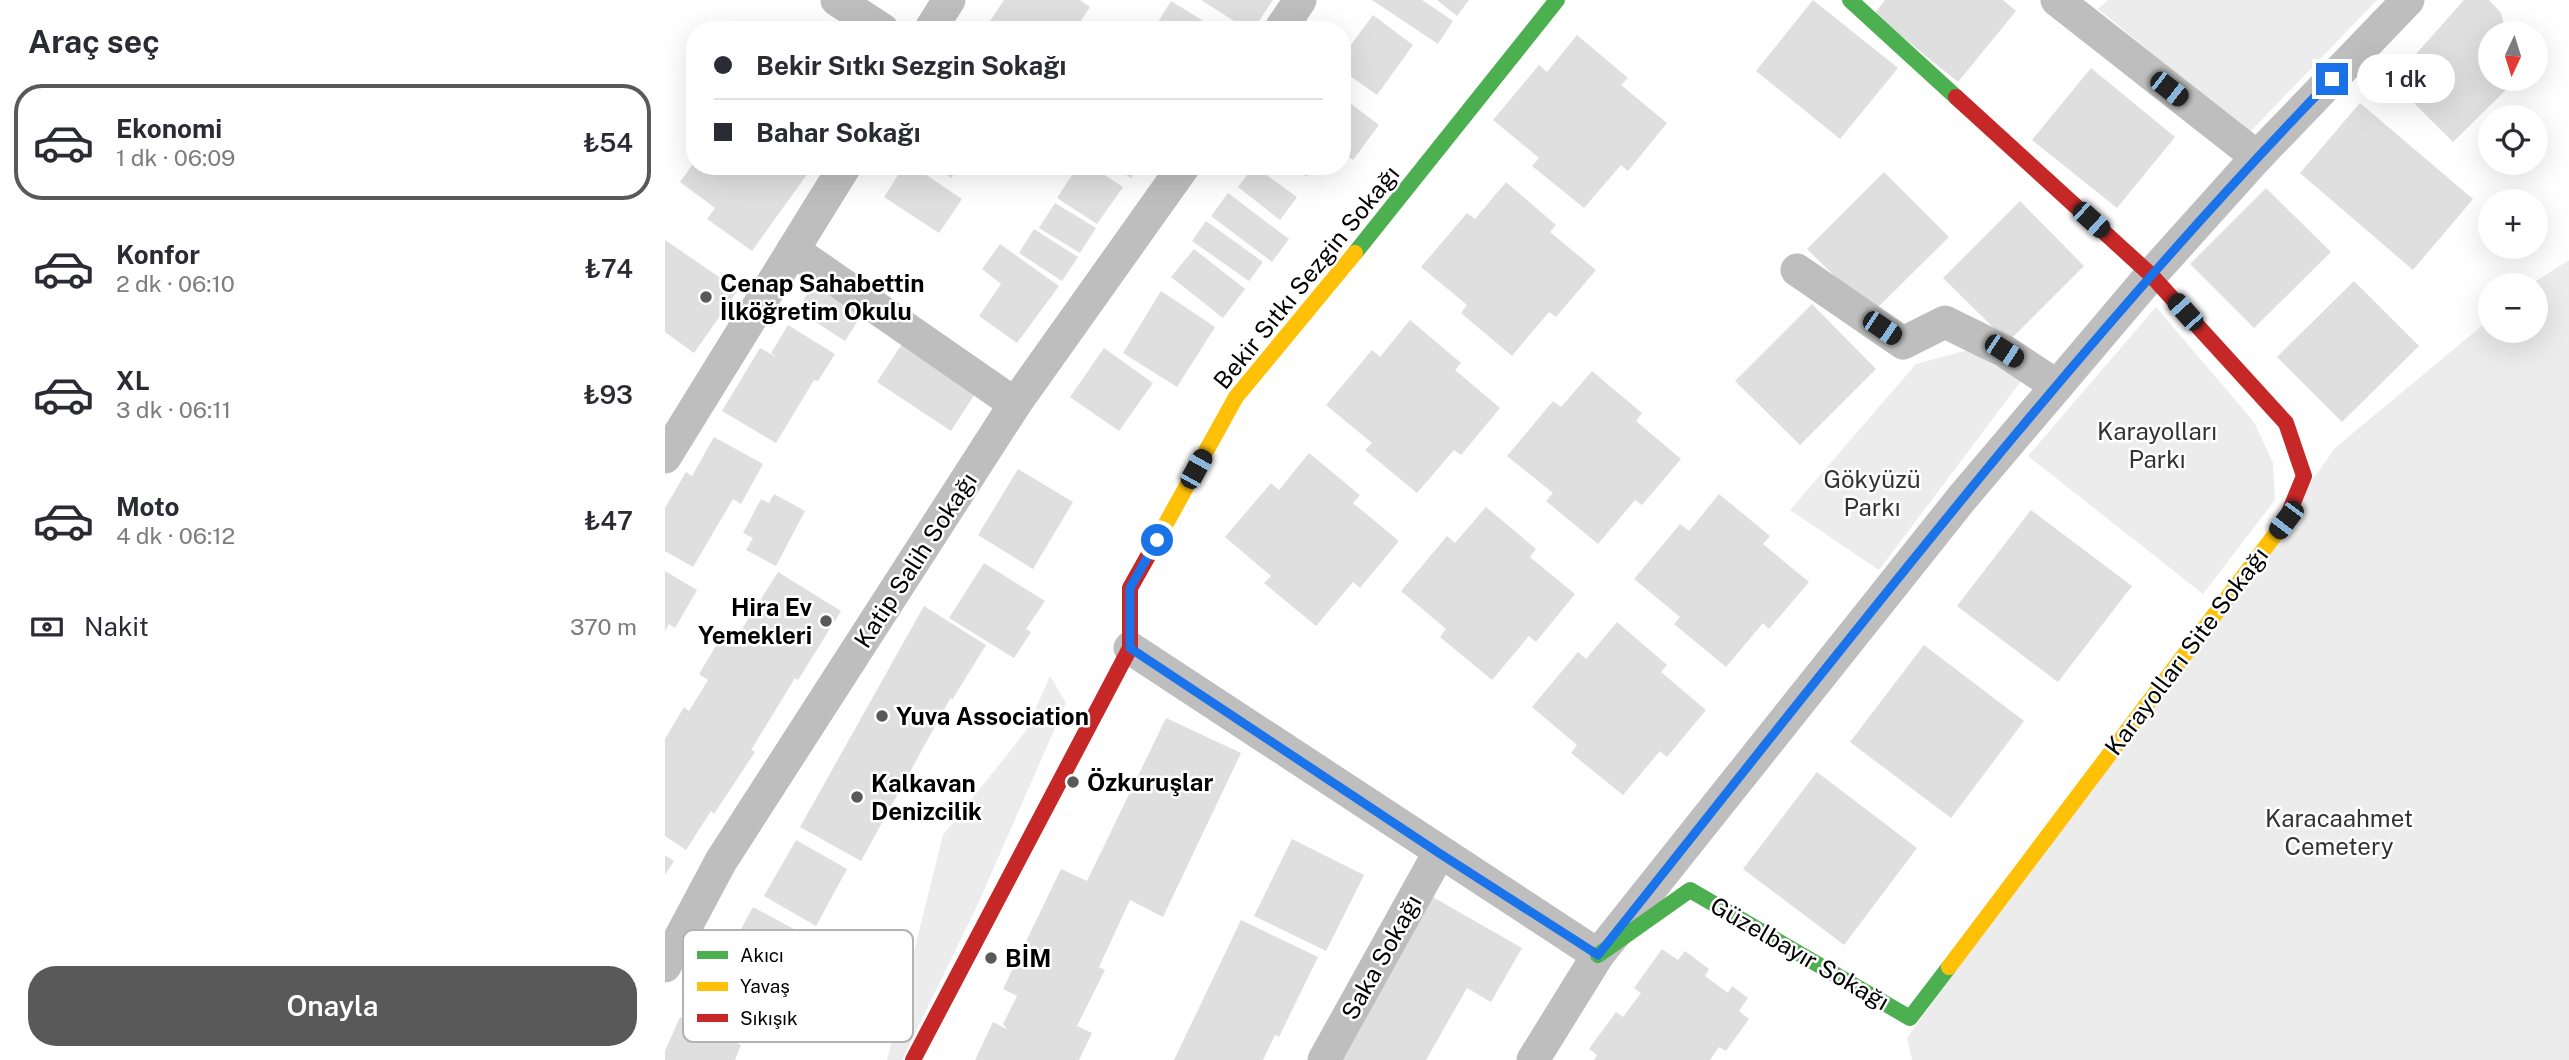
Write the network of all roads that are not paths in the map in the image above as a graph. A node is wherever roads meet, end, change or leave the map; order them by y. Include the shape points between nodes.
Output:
1 (837, 0) edge
2 (949, 0) edge
3 (1300, 0) edge
4 (1557, 0) edge
5 (1850, 0) edge
6 (2057, 0) edge
7 (2408, 0) edge
8 (869, 21) edge
9 (936, 21) edge
10 (1286, 21) edge
11 (2257, 157) junction
12 (839, 175) edge
13 (1178, 175) edge
14 (793, 250) junction
15 (1797, 270) dead end
16 (2151, 275) junction
17 (2057, 386) junction
18 (1015, 404) junction
19 (665, 457) edge
20 (1130, 648) junction
21 (1439, 853) junction
22 (684, 930) edge
23 (683, 932) edge
24 (1598, 955) junction
25 (665, 966) edge
26 (1910, 1018) joint
27 (913, 1060) edge
28 (1324, 1060) edge
29 (1533, 1060) edge

1 - 8 street
2 - 9 street
3 - 10 street
4 - 20 street, Bekir Sıtkı Sezgin Sokağı via 1236,397 1130,588
5 - 16 street, Karayolları Site Sokağı
6 - 11 street
7 - 11 street
11 - 16 street
12 - 14 street
13 - 18 street, Katip Salih Sokağı
14 - 18 street
14 - 19 street
15 - 17 street via 1903,343 1945,322 2004,351
16 - 17 street
16 - 26 street, Karayolları Site Sokağı via 2286,423 2304,476 2286,520
17 - 24 street via 1962,498
18 - 22 street, Katip Salih Sokağı via 721,861
20 - 21 street
20 - 27 street
21 - 24 street
21 - 28 street, Saka Sokağı
23 - 25 street, Katip Salih Sokağı
24 - 26 street, Güzelbayır Sokağı via 1691,890
24 - 29 street

